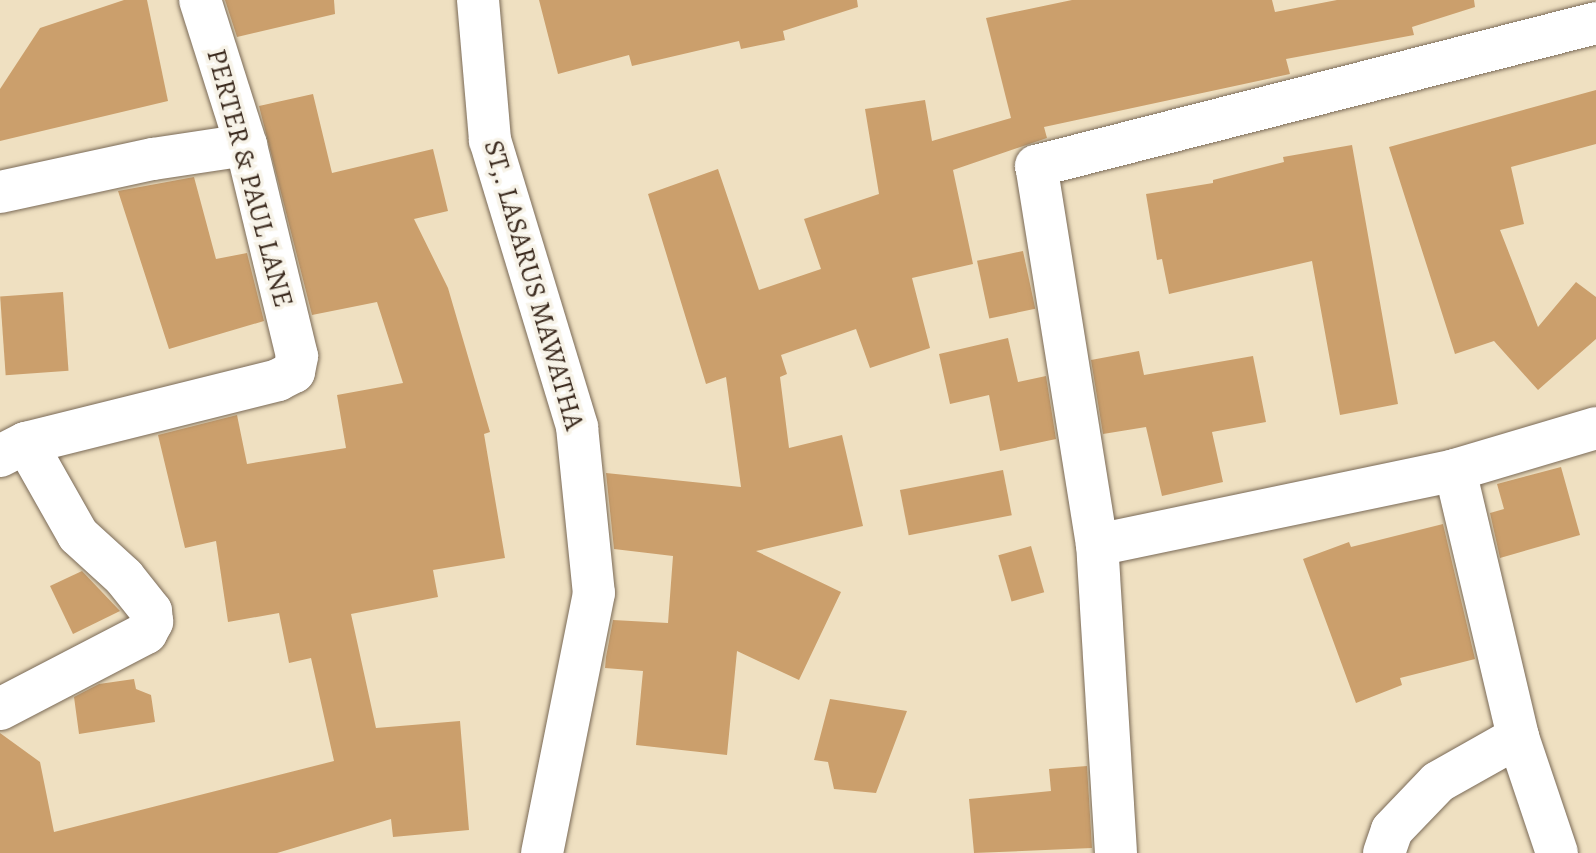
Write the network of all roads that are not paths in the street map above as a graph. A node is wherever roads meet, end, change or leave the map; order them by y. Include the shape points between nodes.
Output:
1 (200, 0) edge
2 (478, 0) edge
3 (1596, 23) edge
4 (246, 145) junction
5 (0, 192) edge
6 (1596, 428) edge
7 (13, 449) edge
8 (1455, 470) junction
9 (1097, 545) junction
10 (0, 709) edge
11 (1518, 737) junction
12 (542, 853) edge
13 (1116, 853) edge
14 (1384, 853) edge
15 (1557, 853) edge

1 - 4 street, PERTER & PAUL LANE
2 - 12 street, ST,. LASARUS MAWATHA via 490,140 577,427 594,593
3 - 9 street via 1036,166
4 - 5 street
4 - 7 street, PERTER & PAUL LANE via 297,356 294,372
6 - 8 street
7 - 10 street via 78,535 124,577 151,611 152,622 146,633
8 - 9 street
8 - 11 street
9 - 13 street
11 - 14 street via 1438,782 1392,830
11 - 15 street

